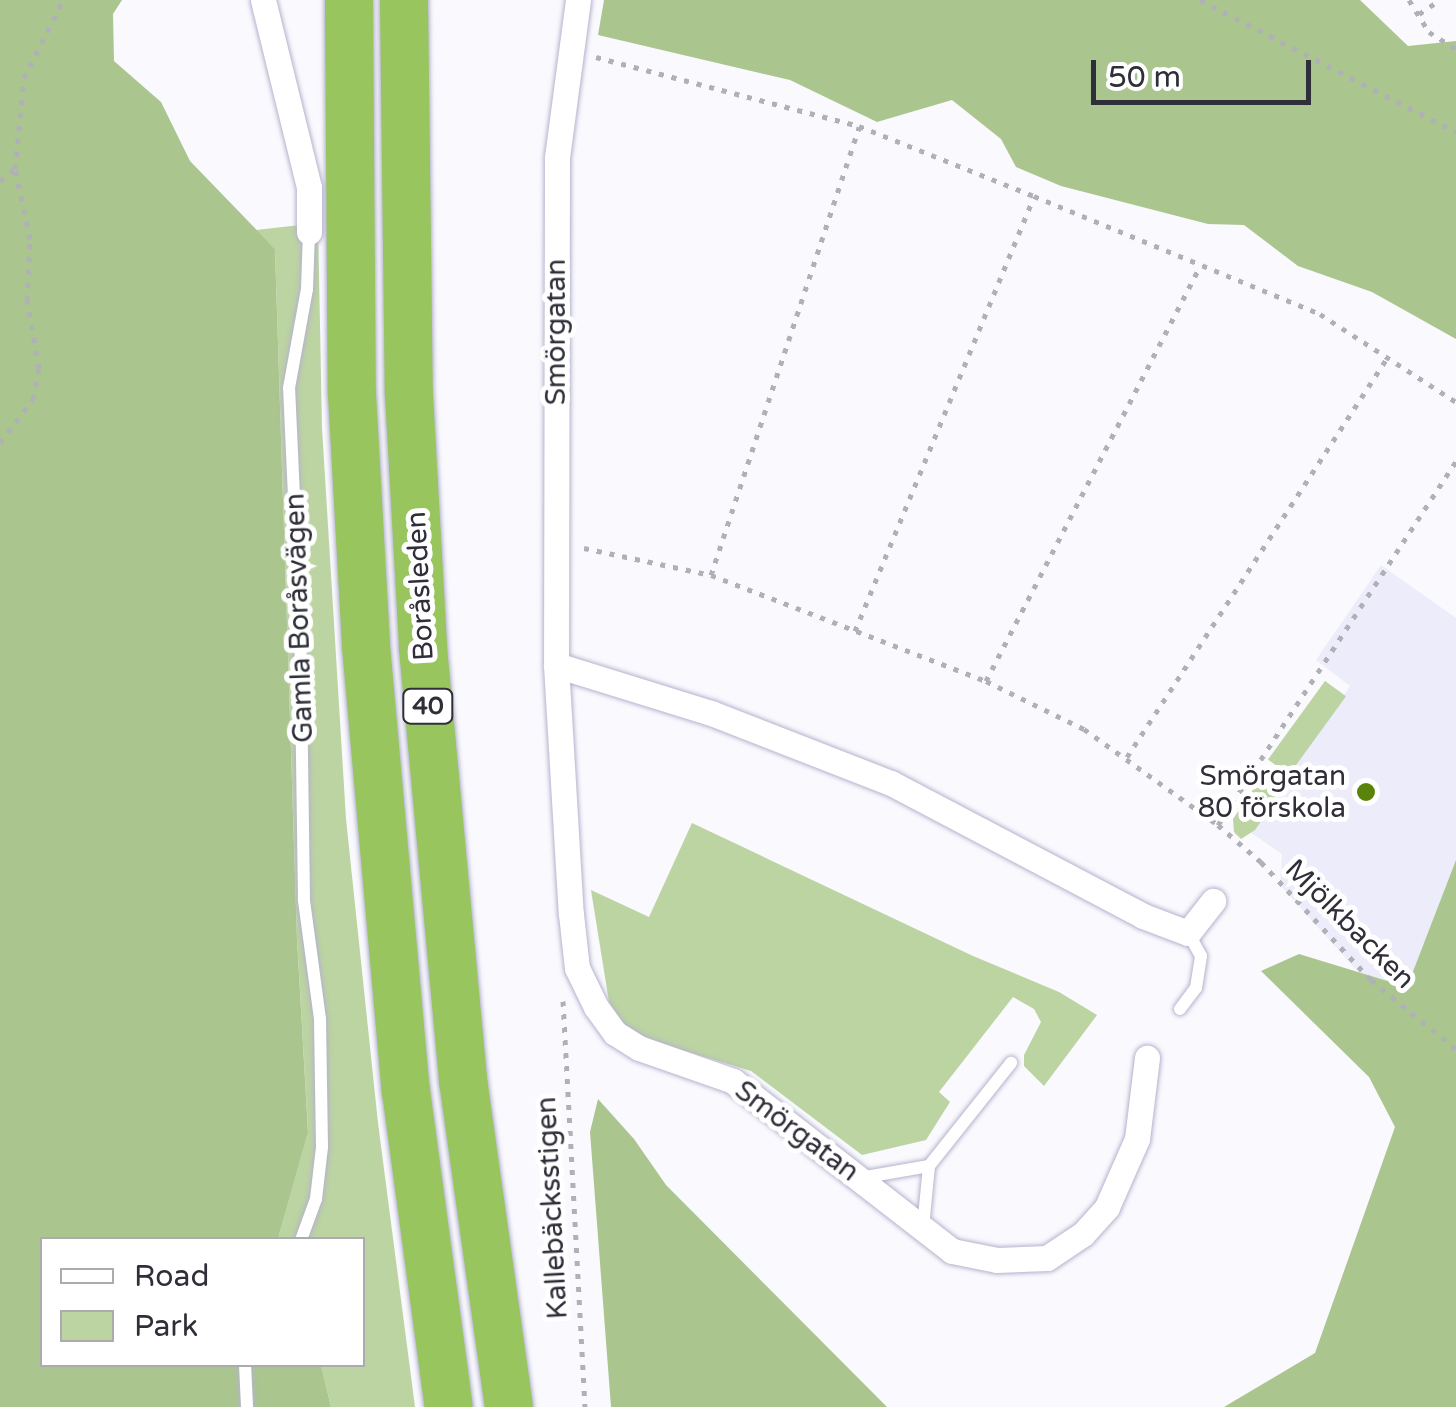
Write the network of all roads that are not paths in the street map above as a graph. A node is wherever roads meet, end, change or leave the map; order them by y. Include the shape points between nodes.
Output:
1 (263, 0) edge
2 (348, 0) edge
3 (404, 0) edge
4 (578, 0) edge
5 (309, 232) joint
6 (556, 666) junction
7 (1213, 900) dead end
8 (1188, 933) junction
9 (1180, 1009) dead end
10 (1147, 1058) dead end
11 (1011, 1063) dead end
12 (929, 1166) junction
13 (860, 1178) junction
14 (923, 1228) junction
15 (302, 1237) edge
16 (245, 1367) edge
17 (247, 1407) edge
18 (448, 1407) edge
19 (509, 1407) edge

1 - 5 street, Gamla Boråsvägen via 309,187
2 - 18 highway, Boråsleden / 40 via 352,394 368,665 406,1091
3 - 19 highway, Boråsleden / 40 via 409,396 423,648 462,1080
4 - 6 street, Smörgatan via 557,158
5 - 15 lane, Gamla Boråsvägen via 290,388 304,900 320,1019 322,1147 316,1198
6 - 8 street via 711,713 890,783 1143,916
6 - 13 street, Smörgatan via 577,968 596,1007 615,1033 638,1048 733,1080
7 - 8 street
8 - 9 lane via 1201,956 1196,988
10 - 14 street, Smörgatan via 1137,1139 1125,1174 1084,1234 1047,1258 997,1260 952,1251
11 - 12 lane
12 - 13 lane
12 - 14 lane
13 - 14 street, Smörgatan
16 - 17 lane

